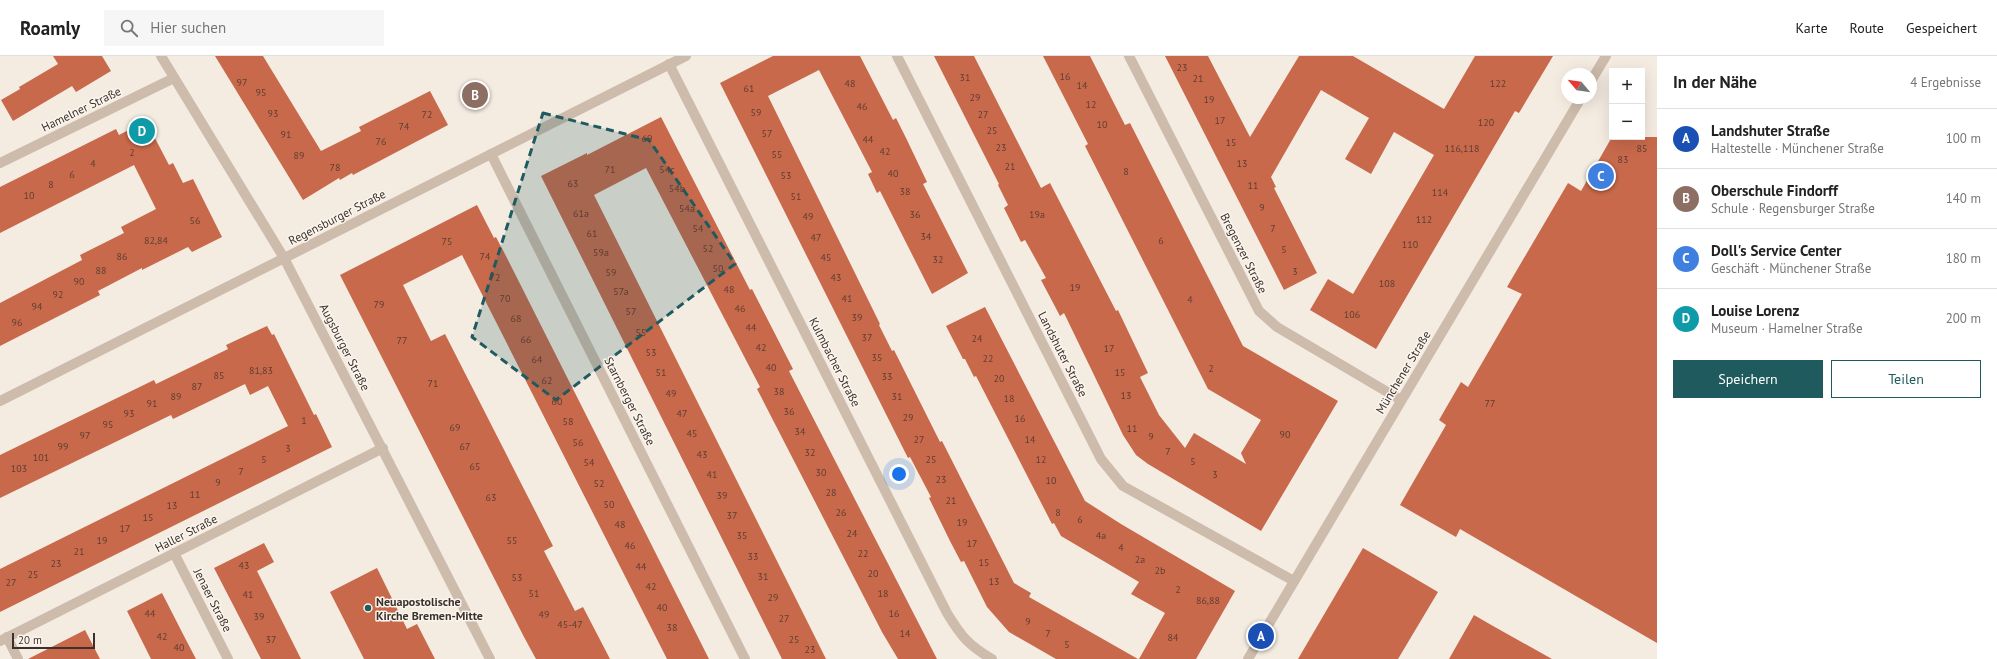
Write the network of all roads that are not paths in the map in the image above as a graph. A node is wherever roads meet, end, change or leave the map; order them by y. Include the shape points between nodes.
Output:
1 (161, 56) edge
2 (686, 56) edge
3 (897, 56) edge
4 (1129, 56) edge
5 (1606, 56) edge
6 (669, 64) junction
7 (1597, 70) edge
8 (174, 78) junction
9 (1577, 104) edge
10 (491, 154) junction
11 (0, 163) edge
12 (284, 258) junction
13 (1401, 400) junction
14 (0, 401) edge
15 (383, 448) junction
16 (174, 553) junction
17 (1294, 581) junction
18 (3, 639) edge
19 (18, 659) edge
20 (228, 659) edge
21 (490, 659) edge
22 (746, 659) edge
23 (992, 659) edge
24 (1248, 659) edge

1 - 8 street, Augsburger Straße
2 - 6 street, Regensburger Straße
3 - 17 street, Landshuter Straße via 1102,459 1123,486
4 - 13 street, Bregenzer Straße via 1258,312 1277,327
5 - 7 street
6 - 10 street, Regensburger Straße
6 - 23 street, Kulmbacher Straße via 947,613 960,635
8 - 11 street, Hamelner Straße
8 - 12 street, Augsburger Straße
9 - 13 street, Münchener Straße
10 - 12 street, Regensburger Straße
10 - 22 street, Starnberger Straße
12 - 14 street, Regensburger Straße
12 - 15 street, Augsburger Straße
13 - 17 street, Münchener Straße
15 - 16 street, Haller Straße
15 - 21 street, Augsburger Straße
16 - 18 street, Haller Straße
16 - 20 street, Jenaer Straße
17 - 24 street, Münchener Straße
18 - 19 street

